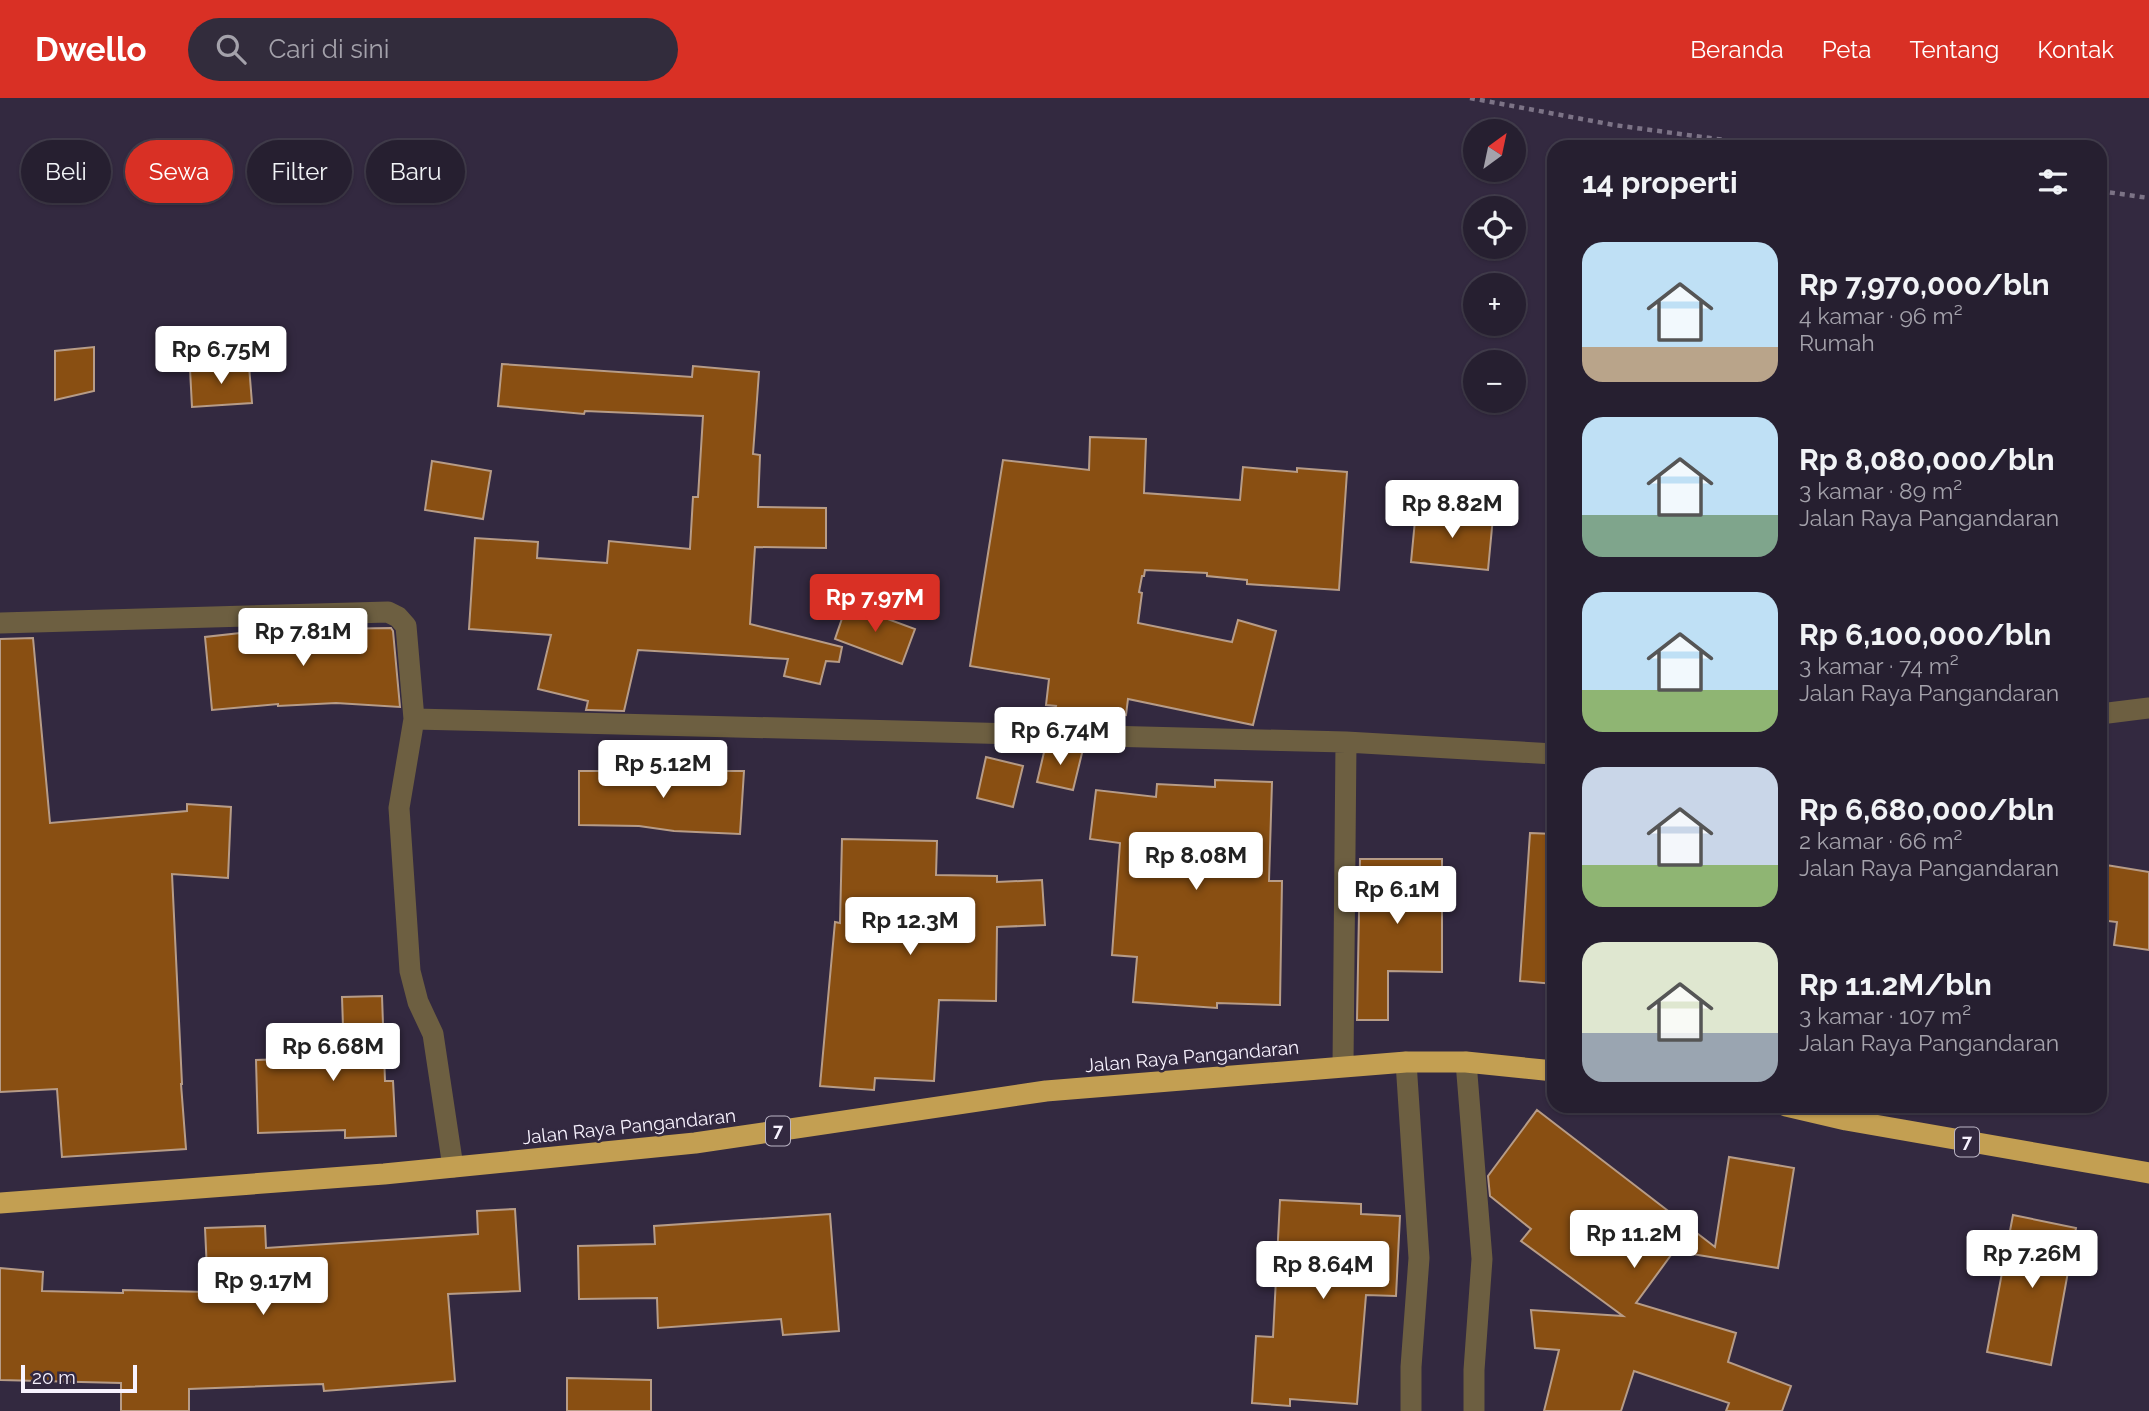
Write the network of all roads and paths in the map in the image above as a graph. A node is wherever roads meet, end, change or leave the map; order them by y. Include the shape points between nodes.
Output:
1 (1470, 98) edge
2 (1724, 140) edge
3 (2107, 192) edge
4 (2149, 198) edge
5 (0, 624) edge
6 (2149, 708) edge
7 (2107, 713) edge
8 (414, 719) junction
9 (1346, 742) junction
10 (1547, 754) edge
11 (1406, 1062) junction
12 (1466, 1062) junction
13 (1343, 1066) junction
14 (1547, 1070) edge
15 (1816, 1113) edge
16 (453, 1167) junction
17 (2149, 1173) edge
18 (0, 1203) edge
19 (1411, 1411) edge
20 (1474, 1411) edge

1 - 2 path
3 - 4 path
5 - 8 street via 388,612 406,626
6 - 7 street
8 - 9 street
8 - 16 street via 399,808 410,971 433,1034
9 - 10 street
9 - 13 street
11 - 12 highway, Jalan Raya Pangandaran / 7
11 - 13 highway, Jalan Raya Pangandaran / 7
11 - 19 street via 1419,1258
12 - 14 highway, Jalan Raya Pangandaran / 7
12 - 20 street via 1482,1259
13 - 16 highway, Jalan Raya Pangandaran / 7 via 1046,1091 695,1143
15 - 17 highway, 7
16 - 18 highway, Jalan Raya Pangandaran / 7

